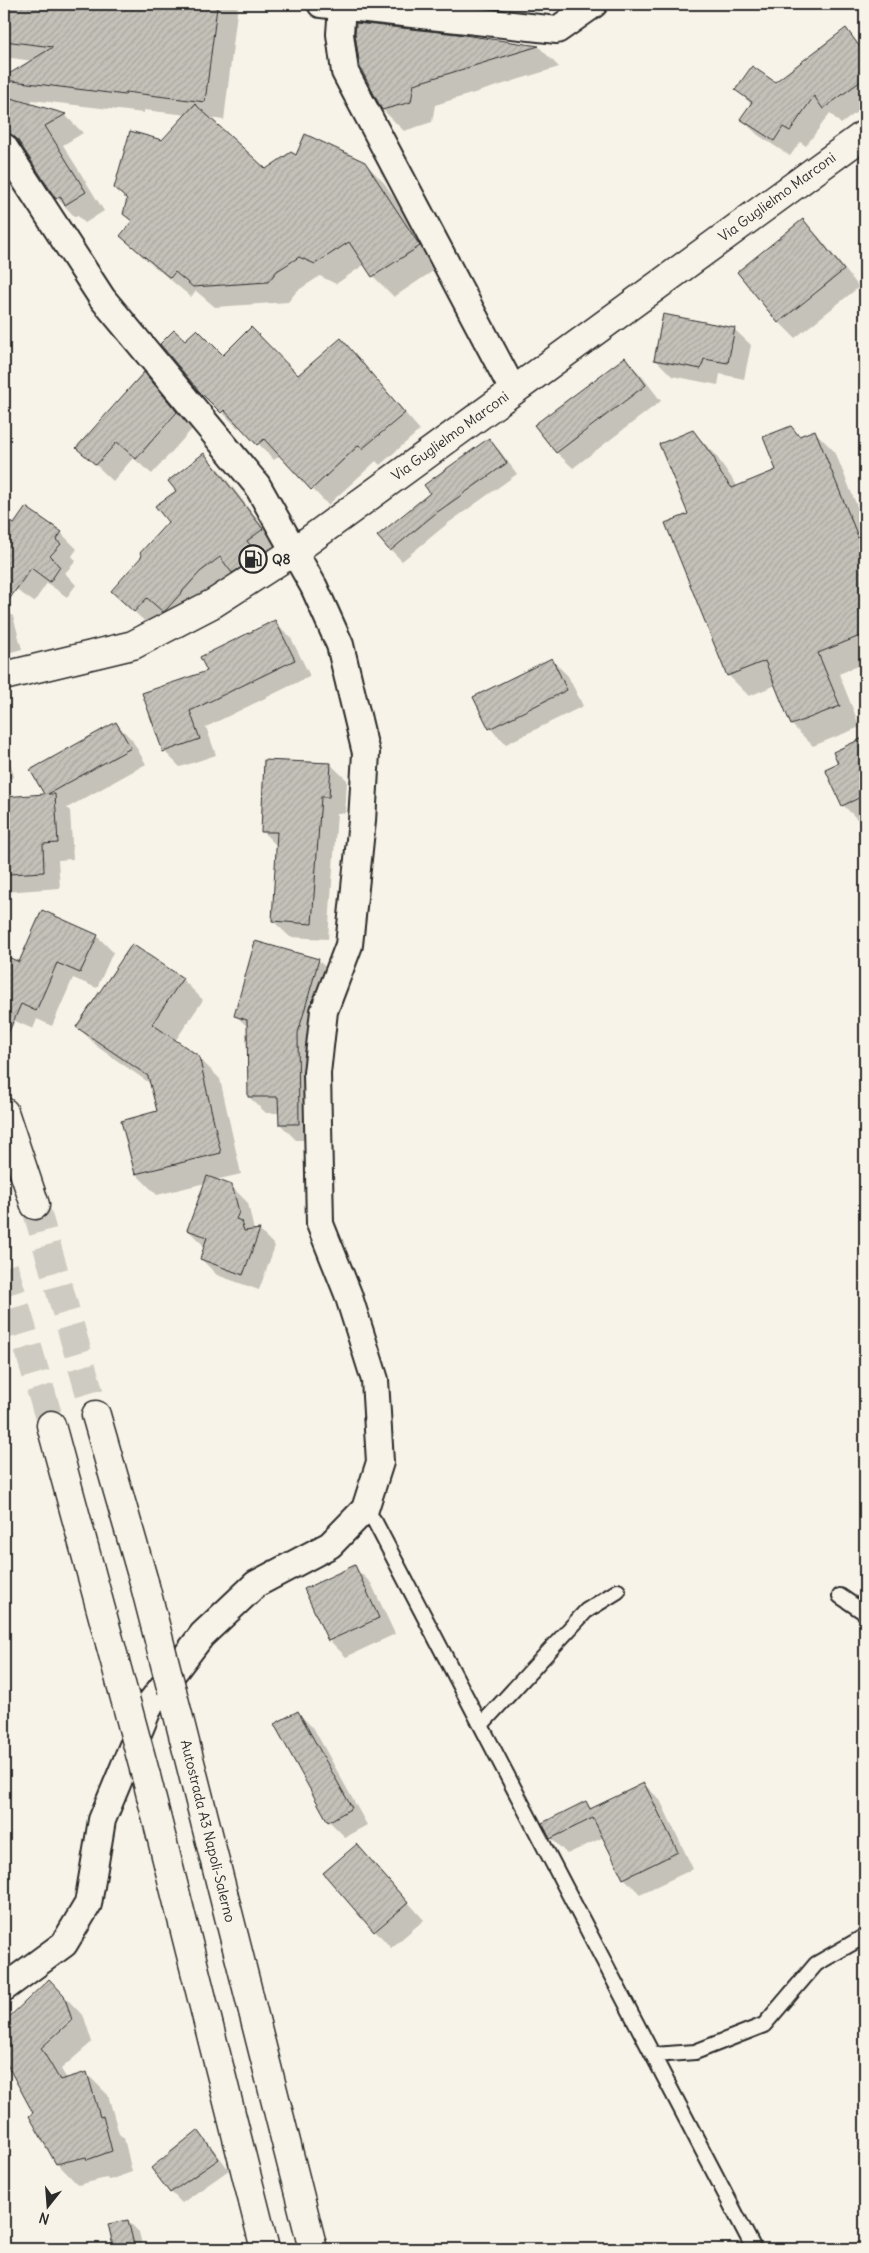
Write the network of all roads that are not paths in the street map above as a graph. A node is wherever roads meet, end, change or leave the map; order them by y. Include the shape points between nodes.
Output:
1 (594, 4) edge
2 (331, 5) edge
3 (865, 134) edge
4 (4, 147) edge
5 (513, 390) junction
6 (292, 552) junction
7 (4, 676) edge
8 (4, 1112) edge
9 (35, 1205) tunnel mouth
10 (96, 1415) tunnel mouth
11 (51, 1425) tunnel mouth
12 (365, 1510) junction
13 (618, 1591) dead end
14 (840, 1596) dead end
15 (865, 1613) edge
16 (481, 1725) junction
17 (865, 1936) edge
18 (4, 1988) edge
19 (654, 2055) junction
20 (265, 2249) edge
21 (313, 2249) edge
22 (754, 2249) edge

1 - 2 street via 557,30
2 - 5 street via 340,34 345,72
3 - 5 main road, Via Guglielmo Marconi
4 - 6 street via 102,298 257,486
5 - 6 main road, Via Guglielmo Marconi
6 - 7 main road, Via Guglielmo Marconi via 214,603 133,645
6 - 12 street via 314,587 340,645 366,753 349,945 324,1011 317,1073 320,1224 348,1294 375,1380 380,1462
8 - 9 main road
10 - 21 main road, Autostrada A3 Napoli-Salerno, bridge via 144,1582
11 - 20 main road, bridge via 146,1776
12 - 16 lane via 375,1522
12 - 18 street via 330,1546 256,1584 202,1635 151,1702 102,1820 88,1904 64,1944
13 - 16 lane via 586,1611
14 - 15 lane
16 - 19 lane
17 - 19 lane via 816,1964 764,2025 695,2052
19 - 22 lane

